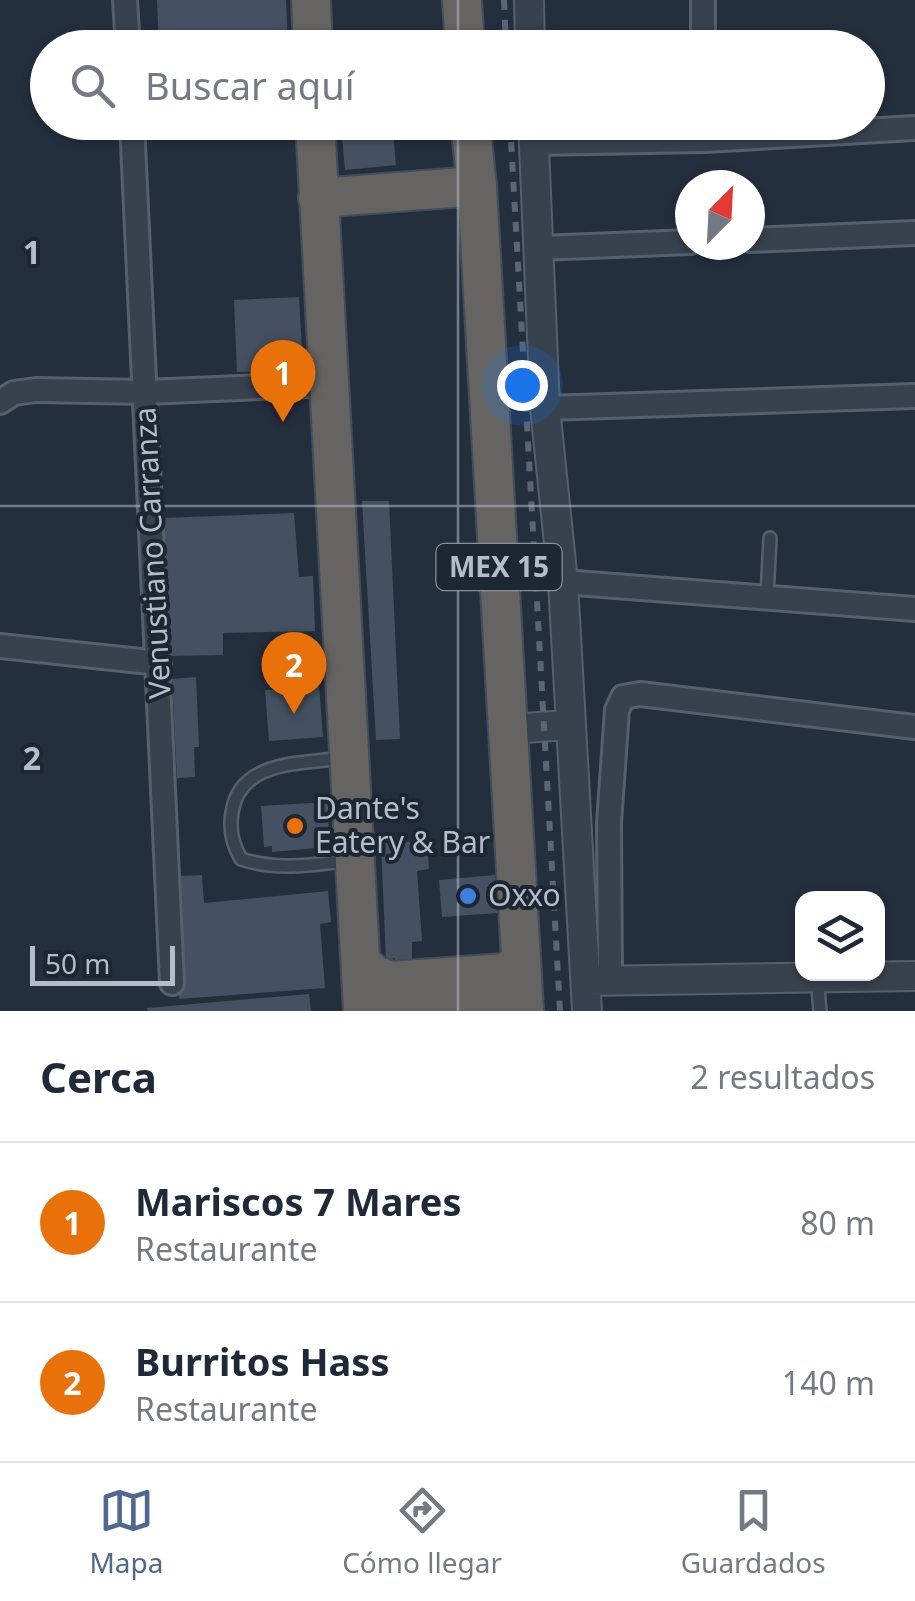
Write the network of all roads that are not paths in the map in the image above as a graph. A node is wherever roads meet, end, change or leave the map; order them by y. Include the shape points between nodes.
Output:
1 (125, 0) edge
2 (311, 0) edge
3 (462, 0) edge
4 (479, 0) edge
5 (528, 0) edge
6 (703, 0) edge
7 (127, 30) edge
8 (312, 30) edge
9 (464, 30) edge
10 (478, 30) edge
11 (529, 30) edge
12 (704, 30) edge
13 (885, 128) edge
14 (915, 128) edge
15 (133, 140) edge
16 (316, 140) edge
17 (472, 140) edge
18 (533, 140) edge
19 (477, 186) junction
20 (318, 198) junction
21 (915, 233) edge
22 (765, 239) edge
23 (675, 243) edge
24 (539, 248) junction
25 (331, 384) junction
26 (146, 392) junction
27 (915, 396) edge
28 (0, 402) edge
29 (545, 408) junction
30 (770, 538) dead end
31 (563, 582) junction
32 (768, 597) junction
33 (915, 609) edge
34 (0, 646) edge
35 (159, 663) junction
36 (569, 725) junction
37 (915, 727) edge
38 (508, 729) junction
39 (352, 757) junction
40 (357, 860) junction
41 (522, 962) junction
42 (362, 964) junction
43 (915, 976) edge
44 (885, 977) edge
45 (795, 978) edge
46 (598, 980) junction
47 (817, 981) edge
48 (172, 983) dead end
49 (524, 1008) edge
50 (364, 1011) edge
51 (379, 1011) edge
52 (587, 1011) edge
53 (820, 1011) edge

1 - 7 street
2 - 8 highway
3 - 9 highway
4 - 10 highway
5 - 11 street
6 - 12 street
13 - 14 street
15 - 26 street, Venustiano Carranza
16 - 20 highway
17 - 19 highway, MEX 15
18 - 24 street
19 - 20 highway
19 - 38 highway, MEX 15
20 - 25 highway
21 - 22 street
23 - 24 street
24 - 29 street
25 - 26 street
25 - 39 highway
26 - 28 street via 36,390
26 - 35 street, Venustiano Carranza
27 - 29 street
29 - 31 street
30 - 32 lane
31 - 32 street
31 - 36 street
32 - 33 street
34 - 35 street
35 - 48 street, Venustiano Carranza
36 - 38 street
36 - 46 street
37 - 46 street via 624,697 617,710
38 - 41 highway, MEX 15
39 - 40 highway
39 - 40 lane via 248,778 231,820 241,859 260,866
40 - 42 highway
41 - 42 highway via 505,973 390,981
41 - 49 highway, MEX 15
42 - 50 highway
43 - 44 street
45 - 46 street
46 - 52 street
47 - 53 lane
49 - 51 highway via 508,998

